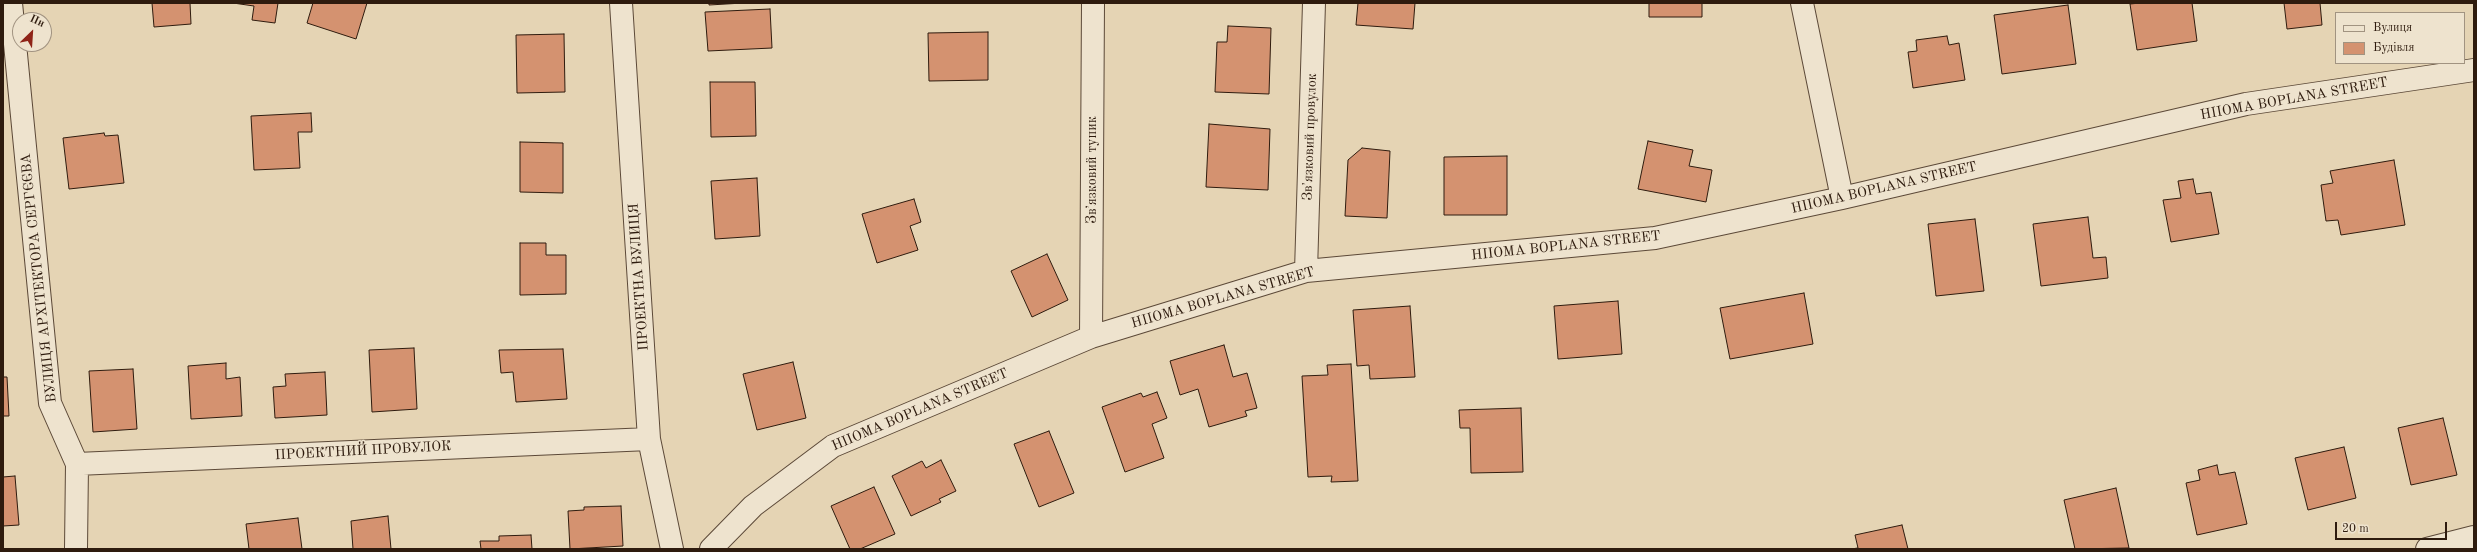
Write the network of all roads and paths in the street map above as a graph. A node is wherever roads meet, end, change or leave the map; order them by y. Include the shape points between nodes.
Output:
1 (11, 3) edge
2 (621, 3) edge
3 (1093, 3) edge
4 (1314, 3) edge
5 (1802, 3) edge
6 (2474, 70) edge
7 (1842, 198) junction
8 (1306, 271) junction
9 (1091, 338) junction
10 (649, 438) junction
11 (78, 464) junction
12 (2474, 537) edge
13 (76, 549) edge
14 (672, 549) edge
15 (711, 549) edge
16 (2427, 549) edge

1 - 11 street, ВУЛИЦЯ АРХІТЕКТОРА СЕРГЄЄВА via 50,403
2 - 10 street, ПРОЕКТНА ВУЛИЦЯ
3 - 9 street, Звʼязковий тупик
4 - 8 street, Звʼязковий провулок
5 - 7 street
6 - 7 street, HIIOMA BOPLANA STREET via 2246,104
7 - 8 street, HIIOMA BOPLANA STREET via 1655,238
8 - 9 street, HIIOMA BOPLANA STREET
9 - 15 street, HIIOMA BOPLANA STREET via 833,446 753,506
10 - 11 street, ПРОЕКТНИЙ ПРОВУЛОК
10 - 14 street, ПРОЕКТНА ВУЛИЦЯ
11 - 13 street, ВУЛИЦЯ АРХІТЕКТОРА СЕРГЄЄВА
12 - 16 street

